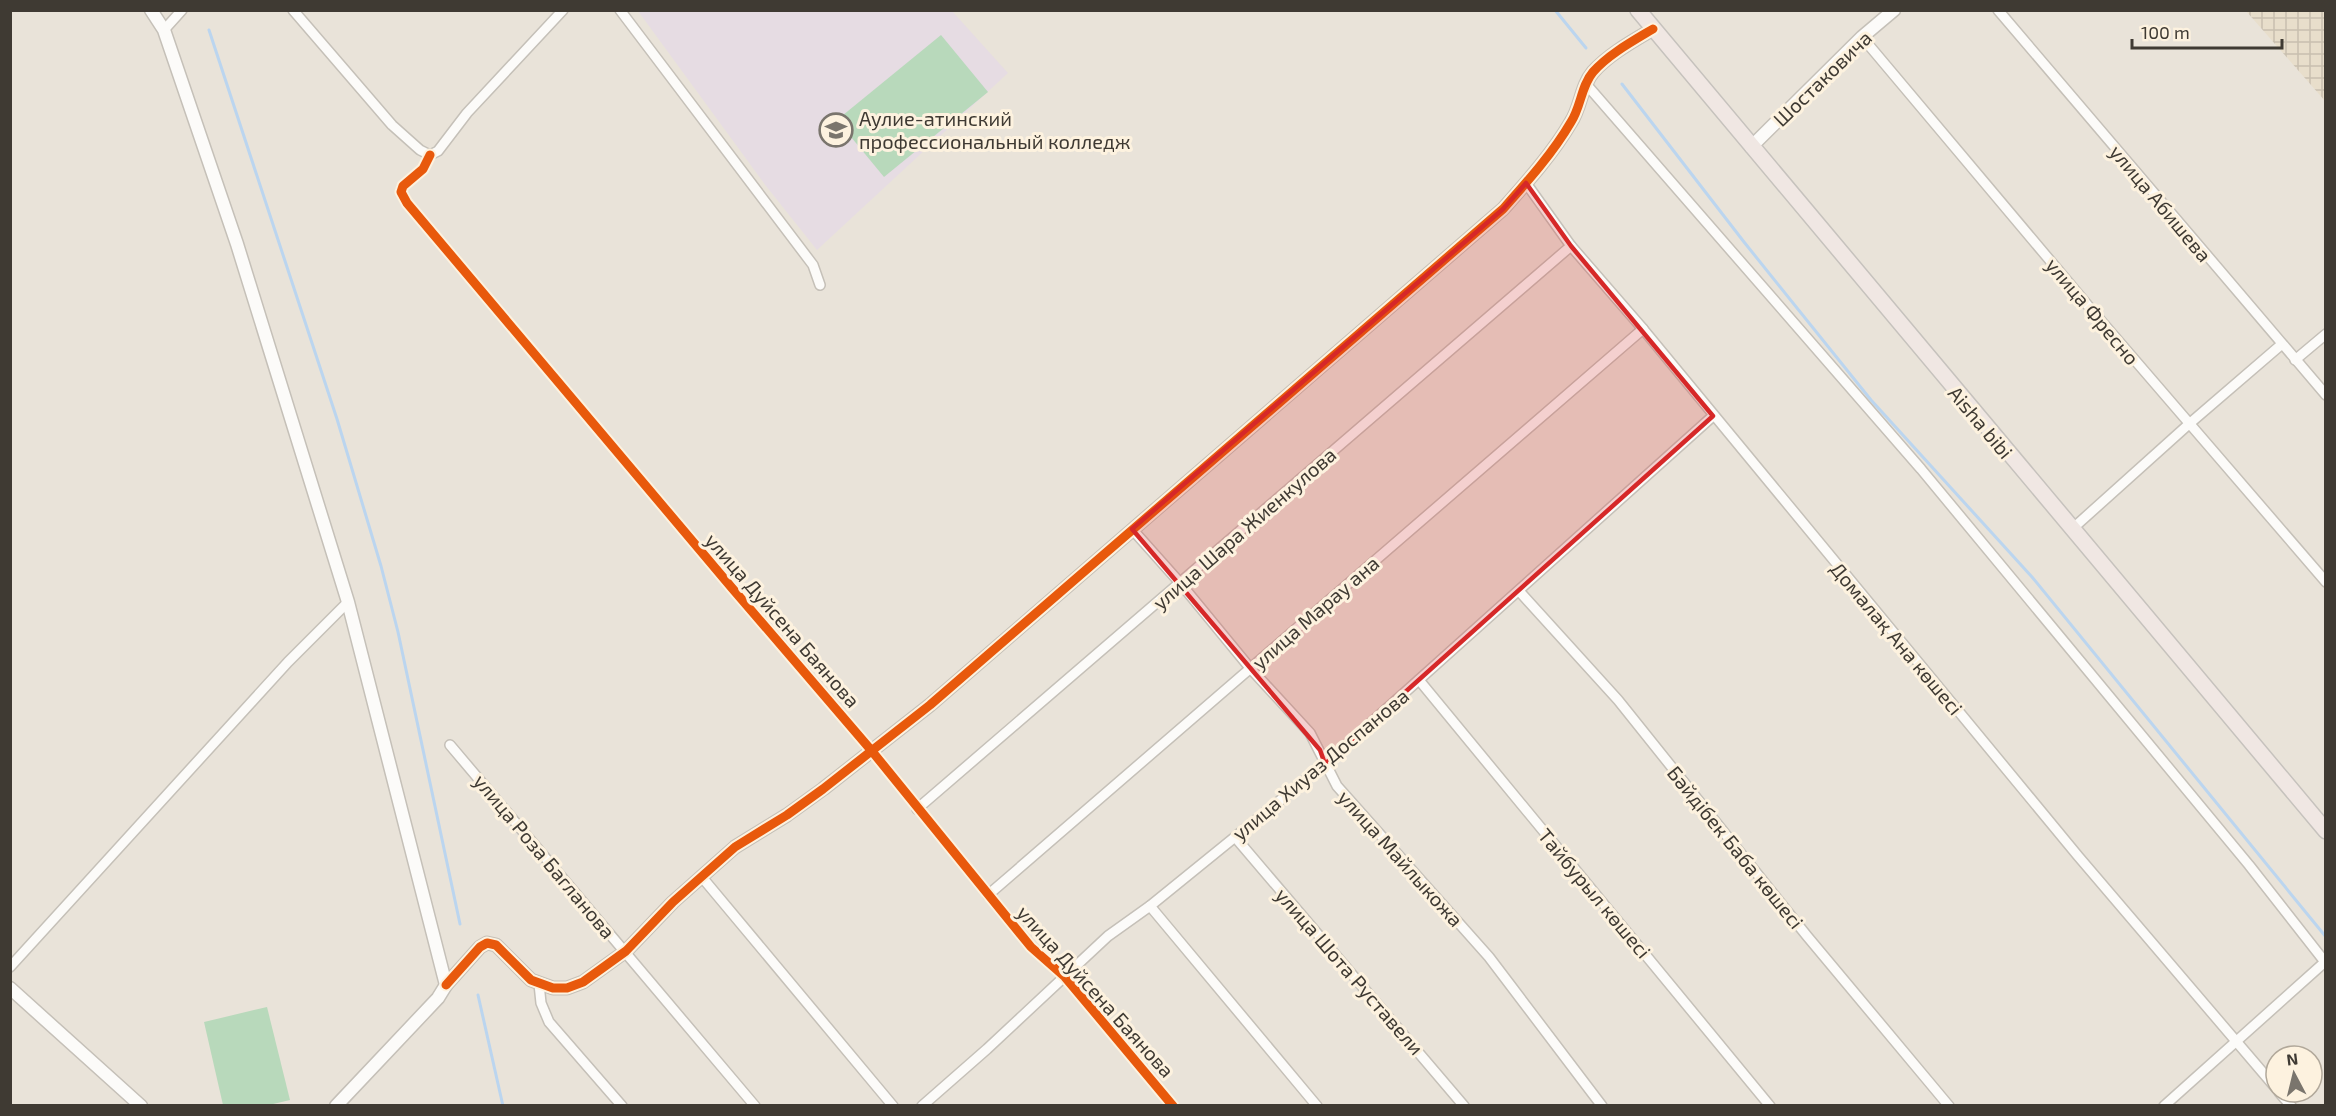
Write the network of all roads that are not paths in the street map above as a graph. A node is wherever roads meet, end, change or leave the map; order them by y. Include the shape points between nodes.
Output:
1 (151, 10) edge
2 (182, 10) edge
3 (293, 10) edge
4 (563, 10) edge
5 (620, 10) edge
6 (1638, 10) edge
7 (1894, 10) edge
8 (1998, 10) edge
9 (1653, 29) junction
10 (164, 30) junction
11 (1862, 37) junction
12 (1586, 84) junction
13 (1751, 147) junction
14 (430, 154) junction
15 (1526, 183) junction
16 (1571, 246) junction
17 (820, 285) dead end
18 (1643, 329) junction
19 (2325, 334) edge
20 (2282, 344) junction
21 (2295, 360) junction
22 (2325, 395) edge
23 (1713, 416) junction
24 (2189, 424) junction
25 (1132, 529) junction
26 (2071, 530) junction
27 (2325, 582) edge
28 (1181, 584) junction
29 (1519, 591) junction
30 (348, 602) junction
31 (1250, 668) junction
32 (1419, 680) junction
33 (450, 745) dead end
34 (871, 750) junction
35 (1325, 764) junction
36 (917, 809) junction
37 (2325, 831) edge
38 (1235, 837) junction
39 (701, 876) junction
40 (988, 895) junction
41 (1150, 906) junction
42 (626, 951) junction
43 (2325, 961) edge
44 (10, 967) edge
45 (1065, 977) junction
46 (539, 984) junction
47 (446, 985) junction
48 (10, 988) edge
49 (2238, 1042) junction
50 (2264, 1073) edge
51 (141, 1106) edge
52 (336, 1106) edge
53 (622, 1106) edge
54 (755, 1106) edge
55 (892, 1106) edge
56 (922, 1106) edge
57 (1173, 1106) edge
58 (1317, 1106) edge
59 (1464, 1106) edge
60 (1602, 1106) edge
61 (1770, 1106) edge
62 (1948, 1106) edge
63 (2164, 1106) edge

1 - 10 street
2 - 10 street
3 - 14 street via 393,125 420,150
4 - 14 street via 467,113 438,151
5 - 17 street via 813,265
6 - 9 main road, Aisha bibi
7 - 11 street, Шостаковича
8 - 20 street, улица Абишева
9 - 12 street via 1593,72
9 - 13 main road, Aisha bibi
10 - 30 street via 237,244
11 - 13 street, Шостаковича
11 - 24 street, улица Фресно
12 - 15 street via 1572,122
12 - 43 street via 1921,469
13 - 26 main road, Aisha bibi
14 - 34 street, улица Дуйсена Баянова via 423,169 403,186 401,192 408,203
15 - 16 street, Домалақ Ана көшесі
15 - 25 street via 1503,209
16 - 18 street, Домалақ Ана көшесі
16 - 28 street, улица Шара Жиенкулова
18 - 23 street, Домалақ Ана көшесі
18 - 31 street, улица Марау ана
19 - 21 street
20 - 21 street, улица Абишева
20 - 24 street
21 - 22 street, улица Абишева
23 - 29 street, улица Хиуаз Доспанова
23 - 49 street, Домалақ Ана көшесі via 2071,848
24 - 26 street
24 - 27 street, улица Фресно
25 - 28 street, улица Майлыкожа
25 - 34 street via 930,705
26 - 37 main road, Aisha bibi
28 - 31 street, улица Майлыкожа
28 - 36 street, улица Шара Жиенкулова
29 - 32 street, улица Хиуаз Доспанова
29 - 62 street, Бәйдібек Баба көшесі via 1618,700
30 - 44 street via 288,662
30 - 47 street
31 - 35 street, улица Майлыкожа via 1310,733
31 - 40 street, улица Марау ана
32 - 35 street, улица Хиуаз Доспанова
32 - 61 street, Тайбурыл көшесі
33 - 42 street, улица Роза Багланова
34 - 36 street, улица Дуйсена Баянова
34 - 39 street via 787,815 735,847
35 - 38 street, улица Хиуаз Доспанова
35 - 60 street, улица Майлыкожа via 1337,786 1489,957
36 - 40 street, улица Дуйсена Баянова
38 - 41 street, улица Хиуаз Доспанова
38 - 59 street, улица Шота Руставели
39 - 42 street
39 - 55 street
40 - 45 street, улица Дуйсена Баянова via 1031,947
41 - 45 street, улица Хиуаз Доспанова via 1108,936
41 - 58 street
42 - 46 street via 583,982 567,988
42 - 54 street, улица Роза Багланова
43 - 49 street
45 - 56 street, улица Хиуаз Доспанова
45 - 57 street, улица Дуйсена Баянова
46 - 47 street via 496,945 487,943
46 - 53 street via 549,1022
47 - 52 street
48 - 51 street
49 - 50 street, Домалақ Ана көшесі
49 - 63 street

